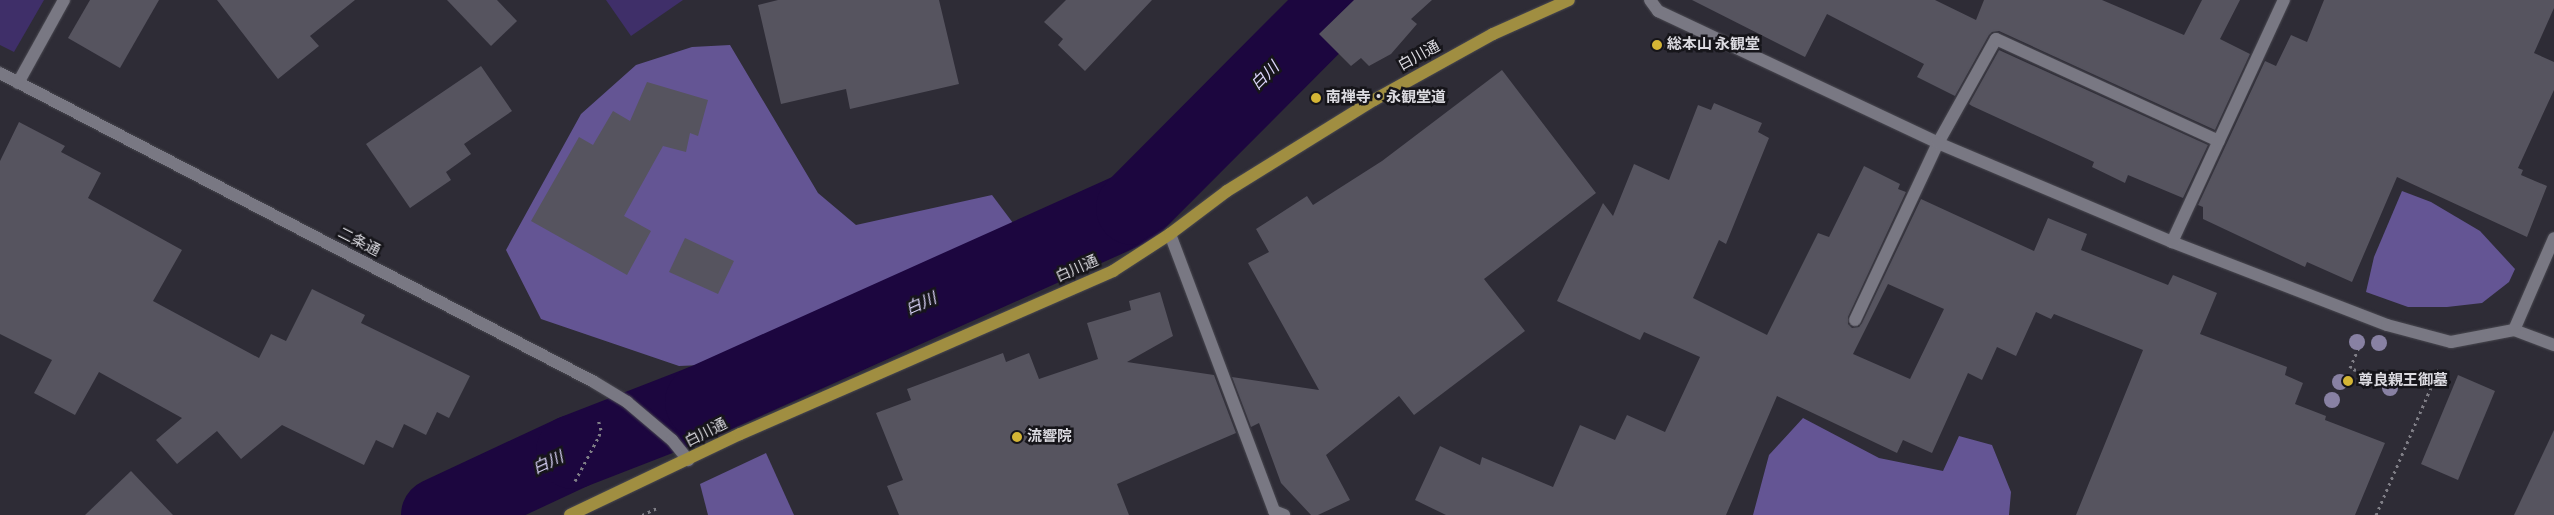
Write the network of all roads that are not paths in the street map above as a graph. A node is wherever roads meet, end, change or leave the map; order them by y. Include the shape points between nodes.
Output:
1 (64, 0) edge
2 (1568, 0) edge
3 (1650, 0) edge
4 (2284, 0) edge
5 (0, 73) edge
6 (18, 83) junction
7 (2219, 141) junction
8 (1938, 144) junction
9 (1170, 234) junction
10 (2554, 238) edge
11 (2172, 242) junction
12 (1855, 320) dead end
13 (2514, 330) junction
14 (2554, 345) edge
15 (688, 460) junction
16 (570, 515) edge
17 (1284, 515) edge

1 - 6 street
2 - 9 main road, 白川通 via 1493,34 1374,100 1227,191
3 - 8 street via 1658,11
4 - 7 street
5 - 6 street, 二条通
6 - 15 street, 二条通 via 594,382 627,402 672,440
7 - 8 street via 1996,39
7 - 11 street
8 - 11 street
8 - 12 street
9 - 15 main road, 白川通 via 1113,271 740,434
9 - 17 street via 1274,511
10 - 13 street
11 - 13 street via 2387,325 2450,342
13 - 14 street
15 - 16 main road, 白川通

